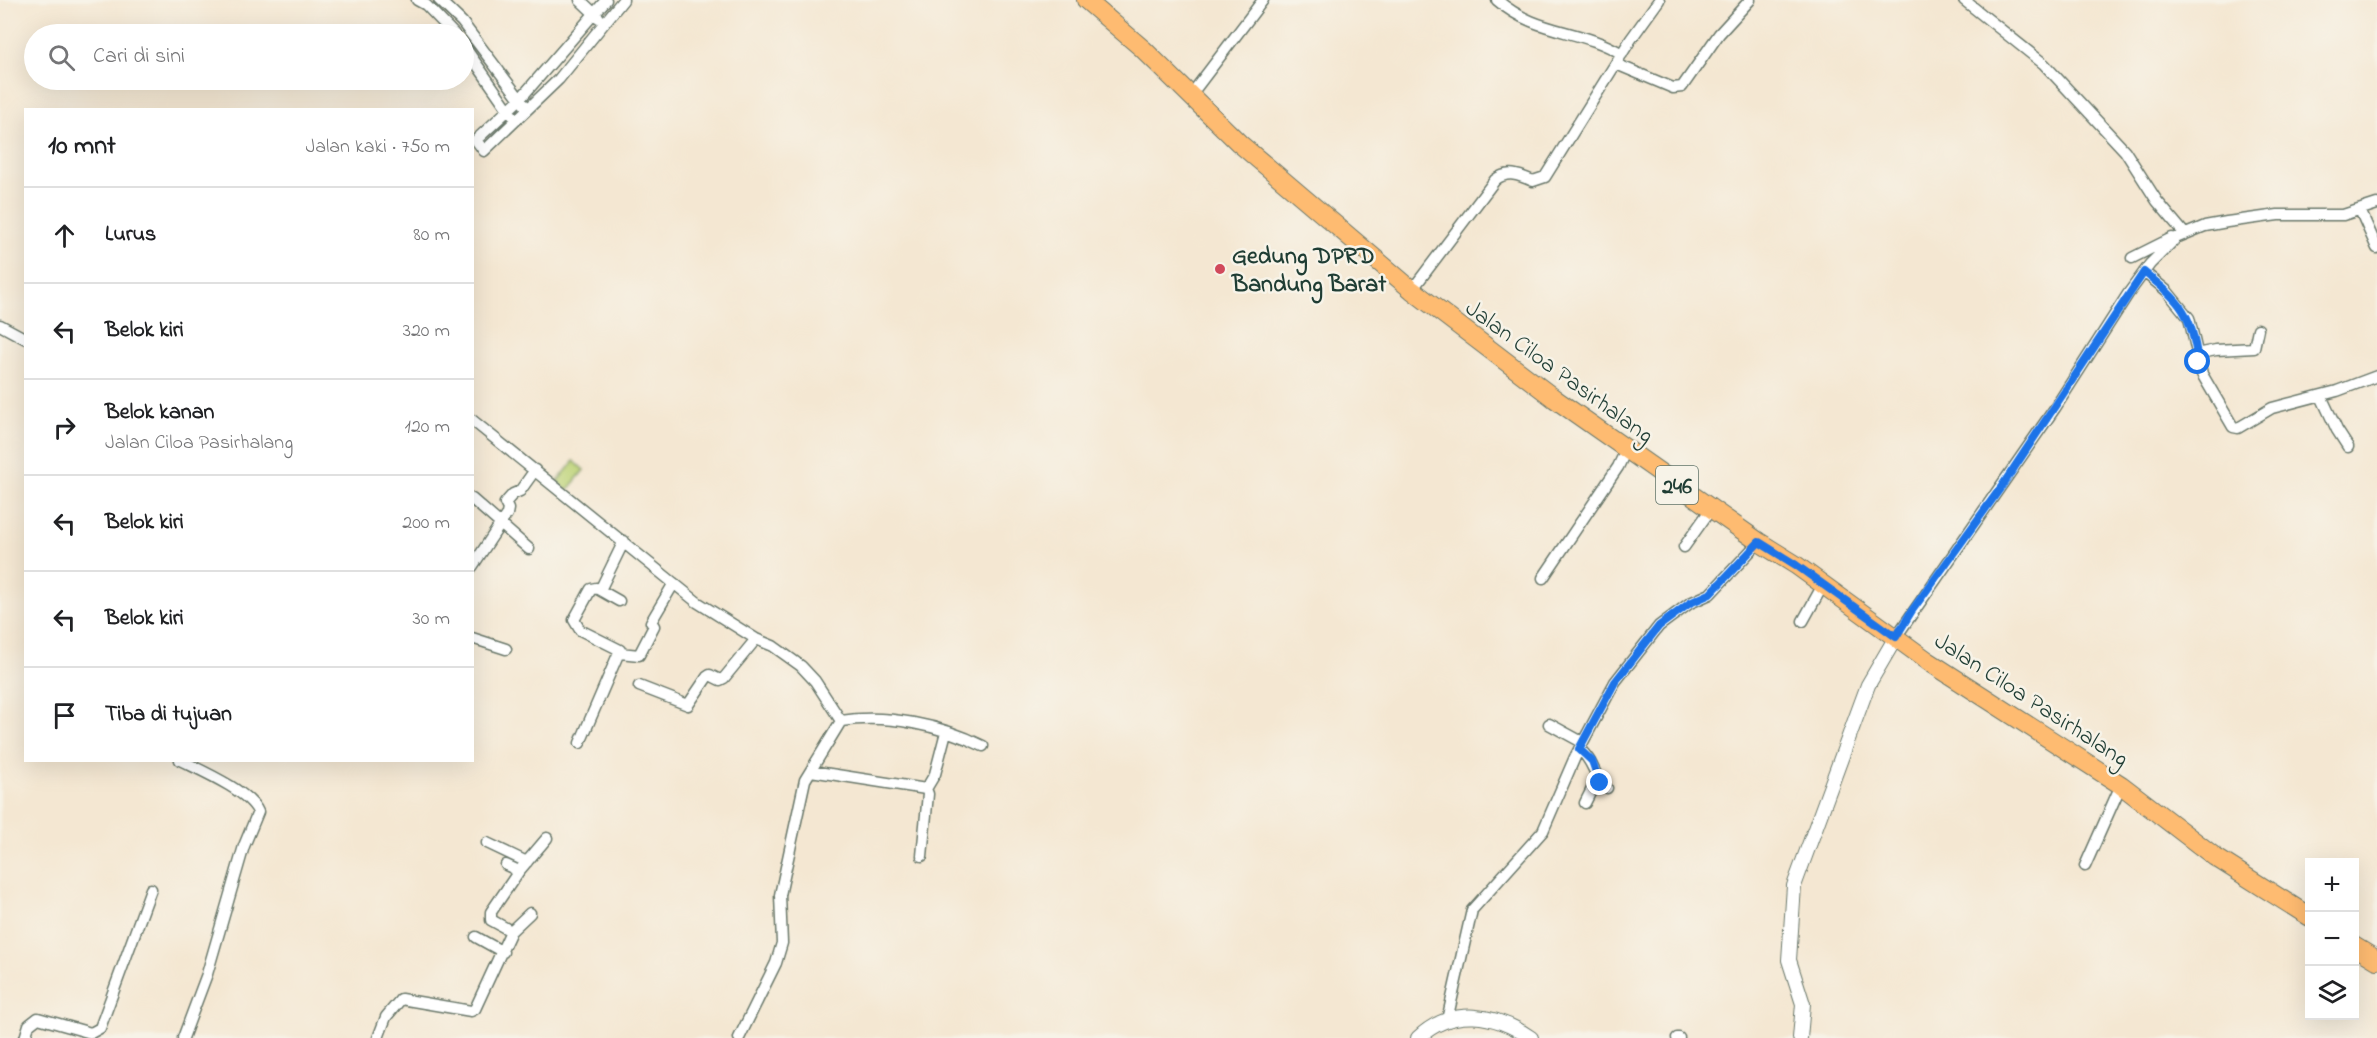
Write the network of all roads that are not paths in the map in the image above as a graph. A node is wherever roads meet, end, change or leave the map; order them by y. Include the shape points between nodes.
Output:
1 (417, 0) edge
2 (439, 0) edge
3 (580, 0) edge
4 (606, 0) edge
5 (624, 0) edge
6 (1086, 0) edge
7 (1263, 0) edge
8 (1497, 0) edge
9 (1659, 0) edge
10 (1750, 0) edge
11 (1964, 0) edge
12 (594, 14) junction
13 (445, 24) edge
14 (464, 24) edge
15 (605, 24) junction
16 (474, 38) edge
17 (1622, 54) junction
18 (474, 61) edge
19 (1616, 64) junction
20 (1190, 96) junction
21 (524, 104) junction
22 (508, 110) junction
23 (515, 120) junction
24 (2377, 204) edge
25 (2360, 210) junction
26 (2180, 235) junction
27 (2377, 248) edge
28 (2132, 258) dead end
29 (2144, 272) junction
30 (1412, 290) junction
31 (0, 325) edge
32 (2258, 329) dead end
33 (24, 338) edge
34 (2196, 354) junction
35 (2377, 376) edge
36 (2321, 396) junction
37 (474, 422) edge
38 (2348, 447) dead end
39 (1626, 450) junction
40 (535, 470) junction
41 (474, 501) edge
42 (1711, 509) junction
43 (500, 525) junction
44 (624, 541) junction
45 (1759, 542) junction
46 (1684, 547) dead end
47 (529, 549) dead end
48 (474, 564) edge
49 (1543, 578) dead end
50 (674, 583) junction
51 (1823, 585) junction
52 (600, 590) junction
53 (619, 601) dead end
54 (1803, 621) dead end
55 (1896, 637) junction
56 (474, 639) edge
57 (756, 639) junction
58 (506, 649) dead end
59 (620, 653) junction
60 (639, 687) dead end
61 (841, 721) junction
62 (1550, 724) dead end
63 (946, 732) junction
64 (580, 743) dead end
65 (983, 746) dead end
66 (1581, 746) junction
67 (184, 762) edge
68 (811, 771) junction
69 (1597, 779) junction
70 (2121, 785) junction
71 (1607, 788) dead end
72 (926, 789) junction
73 (1585, 803) dead end
74 (548, 838) dead end
75 (487, 843) dead end
76 (922, 856) dead end
77 (527, 862) junction
78 (506, 865) dead end
79 (2085, 866) dead end
80 (519, 871) junction
81 (151, 889) dead end
82 (530, 913) dead end
83 (2305, 914) edge
84 (511, 931) junction
85 (476, 938) dead end
86 (2359, 949) edge
87 (503, 952) junction
88 (2377, 960) edge
89 (1447, 1020) junction
90 (25, 1038) edge
91 (183, 1038) edge
92 (378, 1038) edge
93 (739, 1038) edge
94 (1418, 1038) edge
95 (1531, 1038) edge
96 (1800, 1038) edge

1 - 13 street
2 - 14 street
3 - 12 street
4 - 12 street
5 - 15 street
6 - 20 main road, Jalan Ciloa Pasirhalang / 246
7 - 20 street
8 - 17 street via 1514,15 1534,24 1591,40
9 - 17 street
10 - 19 street via 1719,34 1682,87 1673,88
11 - 26 street via 2044,64 2125,151
12 - 15 street
12 - 21 street
15 - 21 street via 559,79
16 - 21 street
17 - 19 street
18 - 22 street
19 - 30 street via 1545,177 1533,181 1517,174 1502,174
20 - 30 main road, Jalan Ciloa Pasirhalang / 246
21 - 22 street
21 - 23 street
22 - 23 street
22 - 23 street via 477,141 484,151
24 - 25 street
25 - 26 street via 2343,215 2261,217 2205,226
25 - 27 street
26 - 28 street
26 - 29 street
29 - 34 street via 2185,311 2194,330
29 - 55 street via 2022,457
30 - 39 main road, Jalan Ciloa Pasirhalang / 246
31 - 33 street
32 - 34 street via 2254,348
34 - 36 street via 2209,390 2236,428 2272,408
35 - 36 street
36 - 38 street
37 - 40 street
39 - 42 main road, Jalan Ciloa Pasirhalang / 246
39 - 49 street
40 - 43 street via 520,491 505,503 508,510
40 - 44 street
41 - 43 street
42 - 45 main road, Jalan Ciloa Pasirhalang / 246
42 - 46 street
43 - 47 street
43 - 48 street
44 - 50 street
44 - 52 street
45 - 51 main road, Jalan Ciloa Pasirhalang / 246
45 - 66 street via 1710,594 1690,603 1659,626 1615,682
50 - 57 street
50 - 59 street via 651,622 654,626 639,655
51 - 54 street
51 - 55 main road, Jalan Ciloa Pasirhalang / 246
52 - 53 street
52 - 59 street via 589,590 574,624 620,649
55 - 70 main road, Jalan Ciloa Pasirhalang / 246
55 - 96 street via 1860,705 1794,886 1789,960 1803,1004
56 - 58 street
57 - 60 street via 724,678 707,677 688,705
57 - 61 street via 773,646 810,675
59 - 64 street
61 - 63 street via 881,718
61 - 68 street
62 - 66 street
63 - 65 street
63 - 72 street via 935,774
66 - 69 street via 1592,761
66 - 89 street via 1543,831 1472,909
67 - 91 street via 241,794 258,812
68 - 72 street
68 - 93 street via 801,797 781,888 782,943
69 - 71 street
69 - 73 street
70 - 79 street
70 - 83 main road, Jalan Ciloa Pasirhalang / 246 via 2215,857
72 - 76 street
74 - 77 street
75 - 77 street
77 - 80 street
78 - 80 street
80 - 84 street via 499,890 490,917
81 - 90 street via 100,1028 91,1033 38,1018 29,1025
82 - 84 street
84 - 87 street
85 - 87 street
86 - 88 main road
87 - 92 street via 475,1009 401,999 386,1017
89 - 94 street
89 - 95 street via 1458,1016 1490,1017

